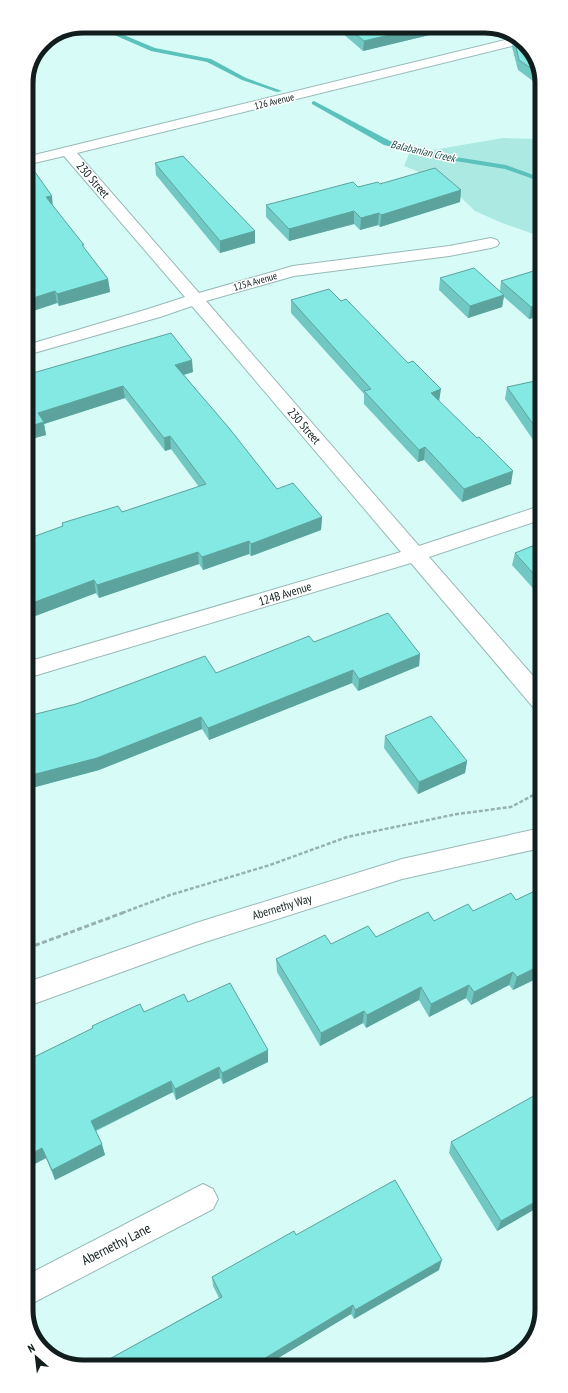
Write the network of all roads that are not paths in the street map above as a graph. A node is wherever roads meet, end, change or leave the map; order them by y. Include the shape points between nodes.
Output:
1 (513, 42) edge
2 (68, 151) junction
3 (33, 159) edge
4 (491, 243) dead end
5 (195, 299) junction
6 (33, 348) edge
7 (535, 515) edge
8 (415, 555) junction
9 (33, 669) edge
10 (535, 695) edge
11 (535, 839) edge
12 (33, 992) edge
13 (203, 1199) dead end
14 (33, 1288) edge

1 - 2 street, 126 Avenue
2 - 3 street, 126 Avenue
2 - 5 street, 230 Street
4 - 5 street, 125A Avenue via 449,251 293,271
5 - 6 street, 125A Avenue
5 - 8 street, 230 Street
7 - 8 street, 124B Avenue
8 - 9 street, 124B Avenue
8 - 10 street, 230 Street
11 - 12 street, Abernethy Way via 402,869 199,933
13 - 14 street, Abernethy Lane

